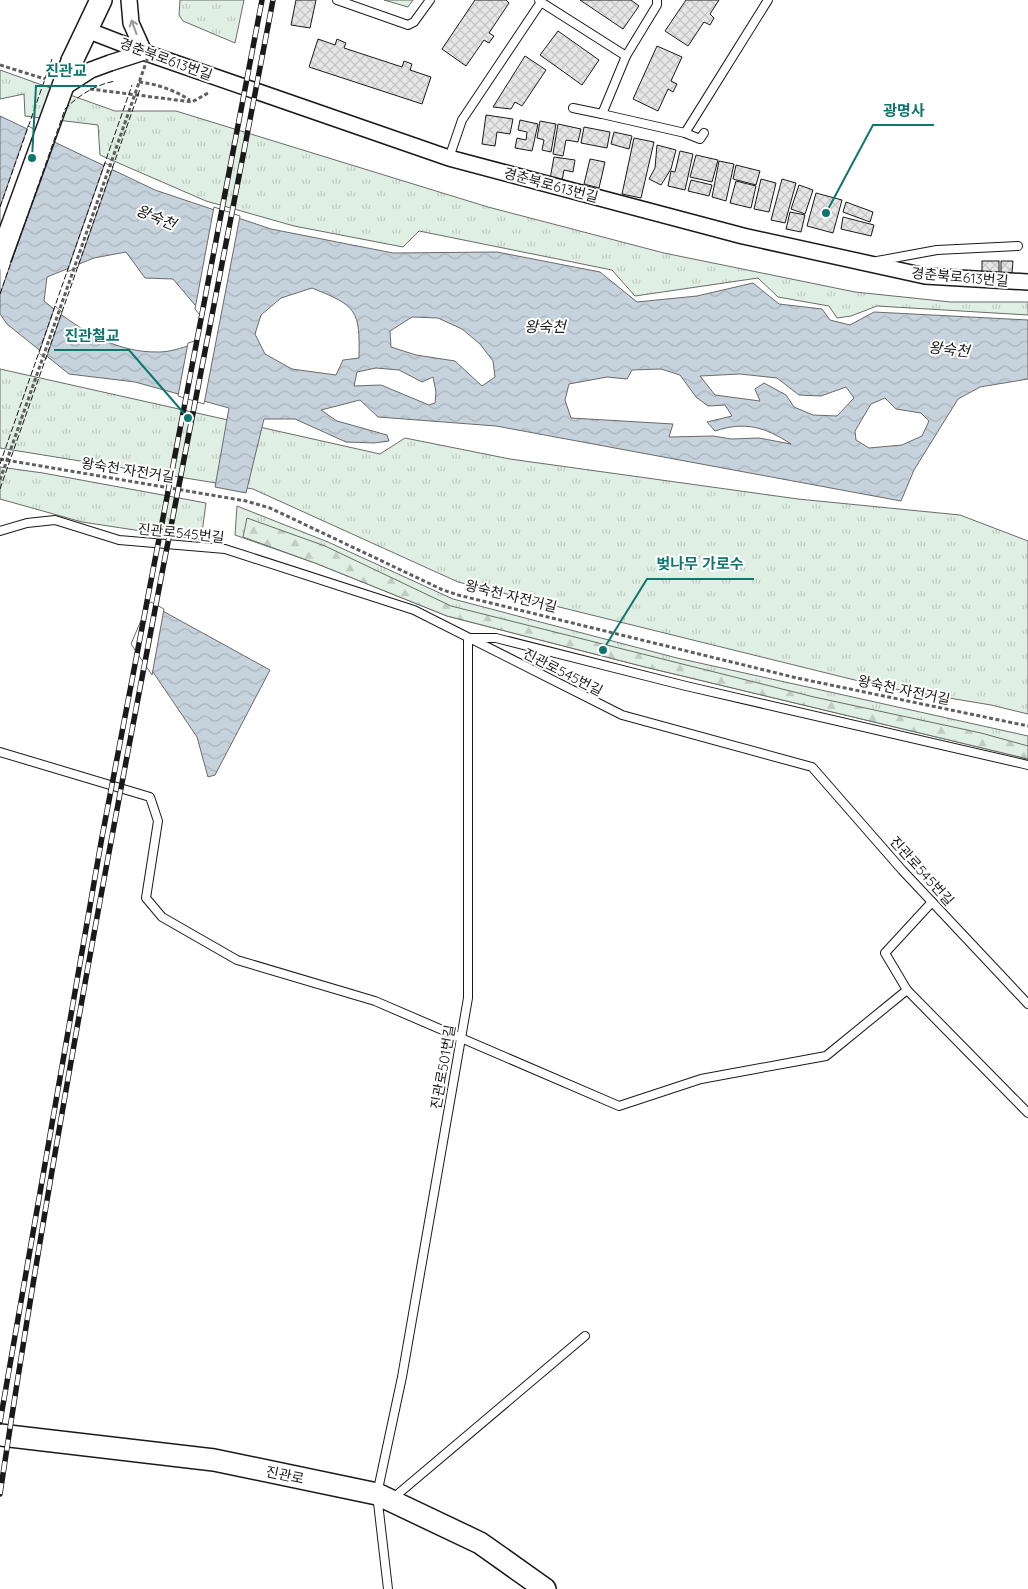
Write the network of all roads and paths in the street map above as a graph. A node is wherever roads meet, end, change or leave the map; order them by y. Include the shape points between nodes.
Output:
1 (102, 0) edge
2 (128, 0) edge
3 (337, 0) edge
4 (430, 0) edge
5 (657, 0) edge
6 (768, 0) edge
7 (540, 1) edge
8 (87, 30) junction
9 (147, 53) junction
10 (626, 56) junction
11 (0, 65) edge
12 (139, 82) junction
13 (228, 82) junction
14 (55, 86) junction
15 (89, 88) dead end
16 (192, 102) junction
17 (573, 108) dead end
18 (602, 114) junction
19 (704, 133) dead end
20 (684, 134) junction
21 (449, 158) junction
22 (1018, 246) dead end
23 (0, 258) edge
24 (865, 263) junction
25 (1028, 282) edge
26 (0, 459) edge
27 (0, 480) edge
28 (0, 531) edge
29 (468, 638) junction
30 (1028, 726) edge
31 (0, 752) edge
32 (1028, 765) edge
33 (932, 902) junction
34 (907, 990) junction
35 (1028, 1004) edge
36 (461, 1038) junction
37 (1028, 1113) edge
38 (585, 1336) dead end
39 (0, 1435) edge
40 (384, 1497) junction
41 (388, 1589) edge
42 (545, 1589) edge

1 - 8 street
9 -> 2 street via 131,23
3 - 4 lane via 408,24 414,22
5 - 10 lane
6 - 20 lane
7 - 10 lane
7 - 21 lane via 462,120
8 - 9 street, 경춘북로613번길
8 - 14 street, bridge
9 - 12 path, bridge
9 - 13 street, 경춘북로613번길
9 - 14 street, bridge via 110,63
10 - 18 lane
11 - 14 path
12 - 16 path via 178,93
12 - 27 path, bridge
13 - 16 path
13 - 21 street, 경춘북로613번길
14 - 23 street, bridge
15 - 16 path
17 - 18 lane
18 - 20 lane
19 - 20 lane via 700,139
21 - 24 street, 경춘북로613번길 via 743,236
22 - 24 lane via 937,250
24 - 25 street, 경춘북로613번길 via 925,276
26 - 30 path, 왕숙천 자전거길 via 246,501 270,508 458,595 797,678
28 - 29 lane, 진관로545번길 via 27,523 55,520 120,540 225,549 414,610
29 - 32 lane via 496,638 686,686
29 - 33 lane, 진관로545번길 via 622,715 812,767
29 - 36 lane, 진관로501번길 via 468,998
31 - 36 lane via 150,798 158,821 146,898 162,917 237,960 375,1001
33 - 34 lane via 885,953
33 - 35 lane, 진관로545번길
34 - 36 lane via 826,1056 701,1079 619,1106
34 - 37 lane
36 - 40 lane, 진관로501번길
38 - 40 lane
39 - 40 street, 진관로 via 214,1460
40 - 41 lane, 진관로501번길
40 - 42 street, 진관로 via 480,1543

